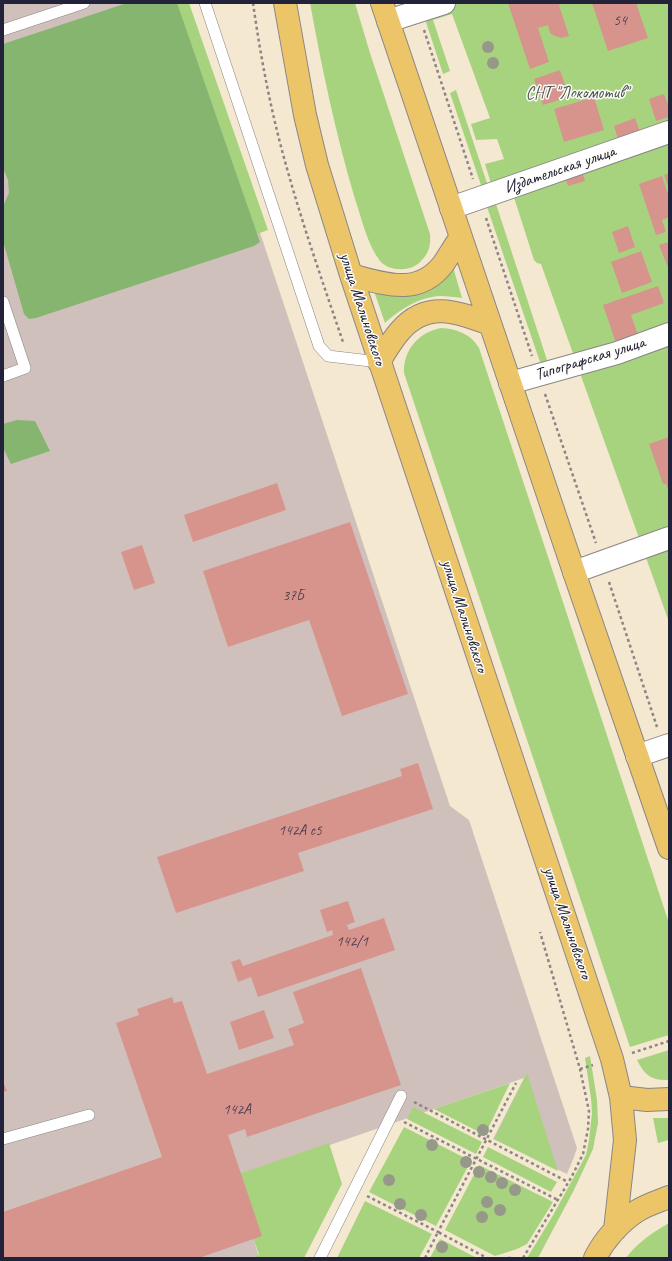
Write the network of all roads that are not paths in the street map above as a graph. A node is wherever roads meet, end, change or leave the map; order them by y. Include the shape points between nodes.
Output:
1 (84, 3) edge
2 (205, 3) edge
3 (285, 3) edge
4 (444, 3) edge
5 (385, 12) edge
6 (3, 30) edge
7 (669, 132) edge
8 (451, 208) junction
9 (461, 237) junction
10 (351, 275) junction
11 (3, 302) edge
12 (490, 324) junction
13 (669, 334) edge
14 (379, 362) junction
15 (3, 376) edge
16 (510, 383) junction
17 (669, 538) edge
18 (574, 572) junction
19 (669, 745) edge
20 (637, 756) junction
21 (669, 848) edge
22 (402, 1096) road end
23 (621, 1097) junction
24 (669, 1099) edge
25 (89, 1115) dead end
26 (3, 1139) edge
27 (669, 1197) edge
28 (615, 1230) junction
29 (320, 1258) edge
30 (595, 1258) edge

1 - 6 lane
2 - 14 lane via 319,346 328,356
3 - 10 highway, улица Малиновского via 305,115 317,165
4 - 5 street
5 - 8 highway
7 - 8 street, Издательская улица
8 - 9 highway
9 - 10 highway via 440,267 420,281 395,286
9 - 12 highway
10 - 14 highway, улица Малиновского
11 - 15 lane via 25,368
12 - 14 highway via 445,310 427,313 412,320 400,331
12 - 16 highway
13 - 16 street, Типографская улица via 611,355
14 - 23 highway, улица Малиновского via 612,1059
16 - 18 highway
17 - 18 street
18 - 20 highway
19 - 20 street
20 - 21 highway
22 - 29 lane
23 - 24 highway
23 - 28 highway, улица Малиновского via 625,1140
25 - 26 lane
27 - 28 highway via 637,1211
28 - 30 highway

